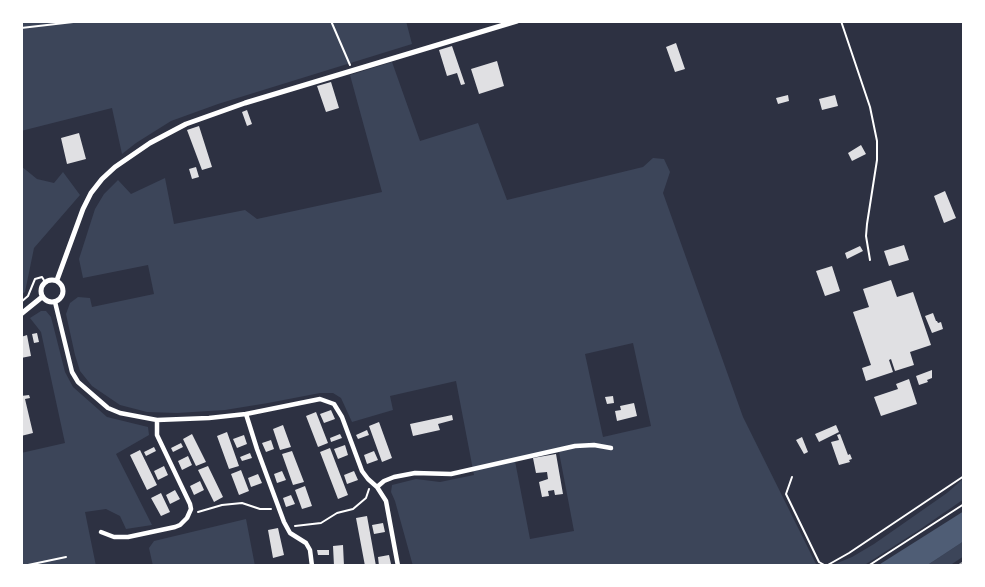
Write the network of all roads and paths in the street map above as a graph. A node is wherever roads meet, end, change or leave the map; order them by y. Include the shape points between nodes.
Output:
1 (82, 21) edge
2 (331, 21) edge
3 (517, 21) edge
4 (841, 21) edge
5 (21, 28) edge
6 (351, 70) junction
7 (870, 260) dead end
8 (57, 280) junction
9 (45, 282) junction
10 (42, 298) junction
11 (21, 302) edge
12 (55, 302) junction
13 (21, 314) edge
14 (246, 414) junction
15 (157, 420) junction
16 (611, 448) dead end
17 (964, 476) edge
18 (792, 477) dead end
19 (375, 485) junction
20 (964, 504) edge
21 (278, 506) junction
22 (190, 513) junction
23 (287, 528) junction
24 (101, 532) dead end
25 (66, 557) dead end
26 (28, 565) edge
27 (312, 566) edge
28 (398, 566) edge
29 (868, 566) edge

1 - 5 path
2 - 6 path
3 - 6 street
4 - 7 lane via 877,141 866,236
6 - 8 street via 186,124 130,156 91,193
8 - 9 street
8 - 12 street via 63,289
9 - 10 street via 40,289
9 - 11 path via 42,277 35,279
10 - 12 street
10 - 13 street
12 - 15 street via 72,372 83,388 108,408
14 - 15 street
14 - 19 street via 320,399 334,404 362,471
14 - 21 street
15 - 22 street via 157,435 190,504
16 - 19 street via 575,446 451,474 394,477
17 - 18 lane via 826,566 819,562 786,494
19 - 23 path via 353,509 321,523
19 - 28 street via 386,501
20 - 29 path
21 - 22 path via 269,510 242,503
21 - 23 street
22 - 24 street via 180,525 128,537
23 - 27 street via 306,543
25 - 26 path

